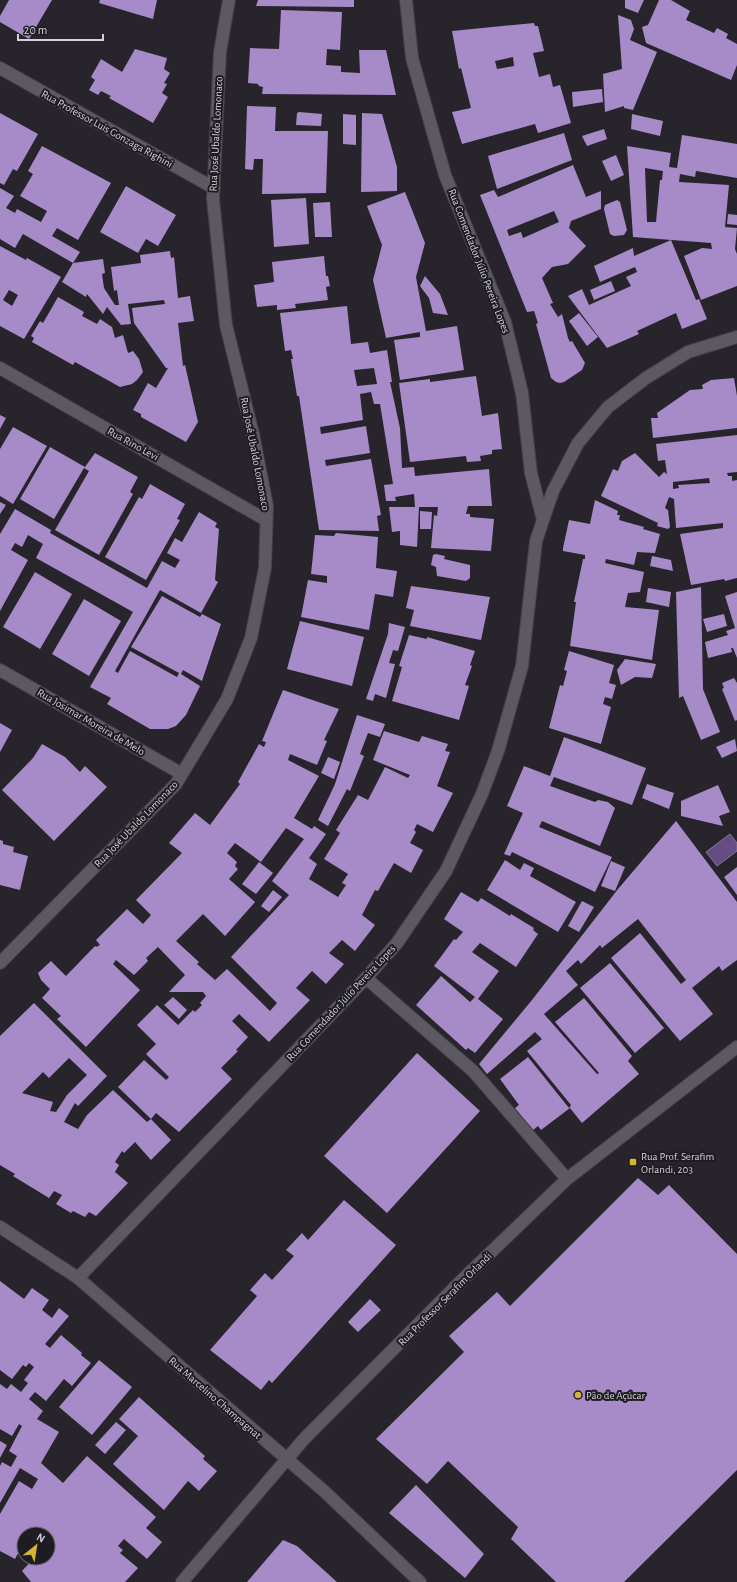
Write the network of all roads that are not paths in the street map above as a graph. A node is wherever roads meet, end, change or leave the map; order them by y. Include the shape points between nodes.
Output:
1 (229, 0) edge
2 (406, 0) edge
3 (0, 68) edge
4 (214, 188) junction
5 (737, 337) edge
6 (0, 368) edge
7 (266, 520) junction
8 (543, 520) junction
9 (0, 670) edge
10 (182, 774) junction
11 (0, 963) edge
12 (366, 978) junction
13 (737, 1047) edge
14 (567, 1179) junction
15 (0, 1227) edge
16 (78, 1278) junction
17 (287, 1460) junction
18 (182, 1582) edge
19 (420, 1582) edge

1 - 4 street, Rua José Ubaldo Lomonaco via 220,52
2 - 8 street, Rua Comendador Júlio Pereira Lopes via 412,58 444,175 505,322 522,393 531,473
3 - 4 street, Rua Professor Luis Gonzaga Righini
4 - 7 street, Rua José Ubaldo Lomonaco via 213,200 226,326 254,434 267,506
5 - 8 street via 688,352 646,378 608,407 578,443 553,491
6 - 7 street, Rua Rino Levi
7 - 10 street, Rua José Ubaldo Lomonaco via 265,568 251,638 227,699
8 - 12 street, Rua Comendador Júlio Pereira Lopes via 536,541 522,666 498,751 482,794 446,871 397,943
9 - 10 street, Rua Josimar Moreira de Melo
10 - 11 street, Rua José Ubaldo Lomonaco via 176,784
12 - 14 street via 473,1071
12 - 16 street, Rua Comendador Júlio Pereira Lopes
13 - 14 street, Rua Professor Serafim Orlandi
14 - 17 street, Rua Professor Serafim Orlandi via 304,1439
15 - 16 street, Rua Marcelino Champagnat
16 - 17 street, Rua Marcelino Champagnat
17 - 18 street, Rua Professor Serafim Orlandi
17 - 19 street, Rua Marcelino Champagnat via 325,1492

